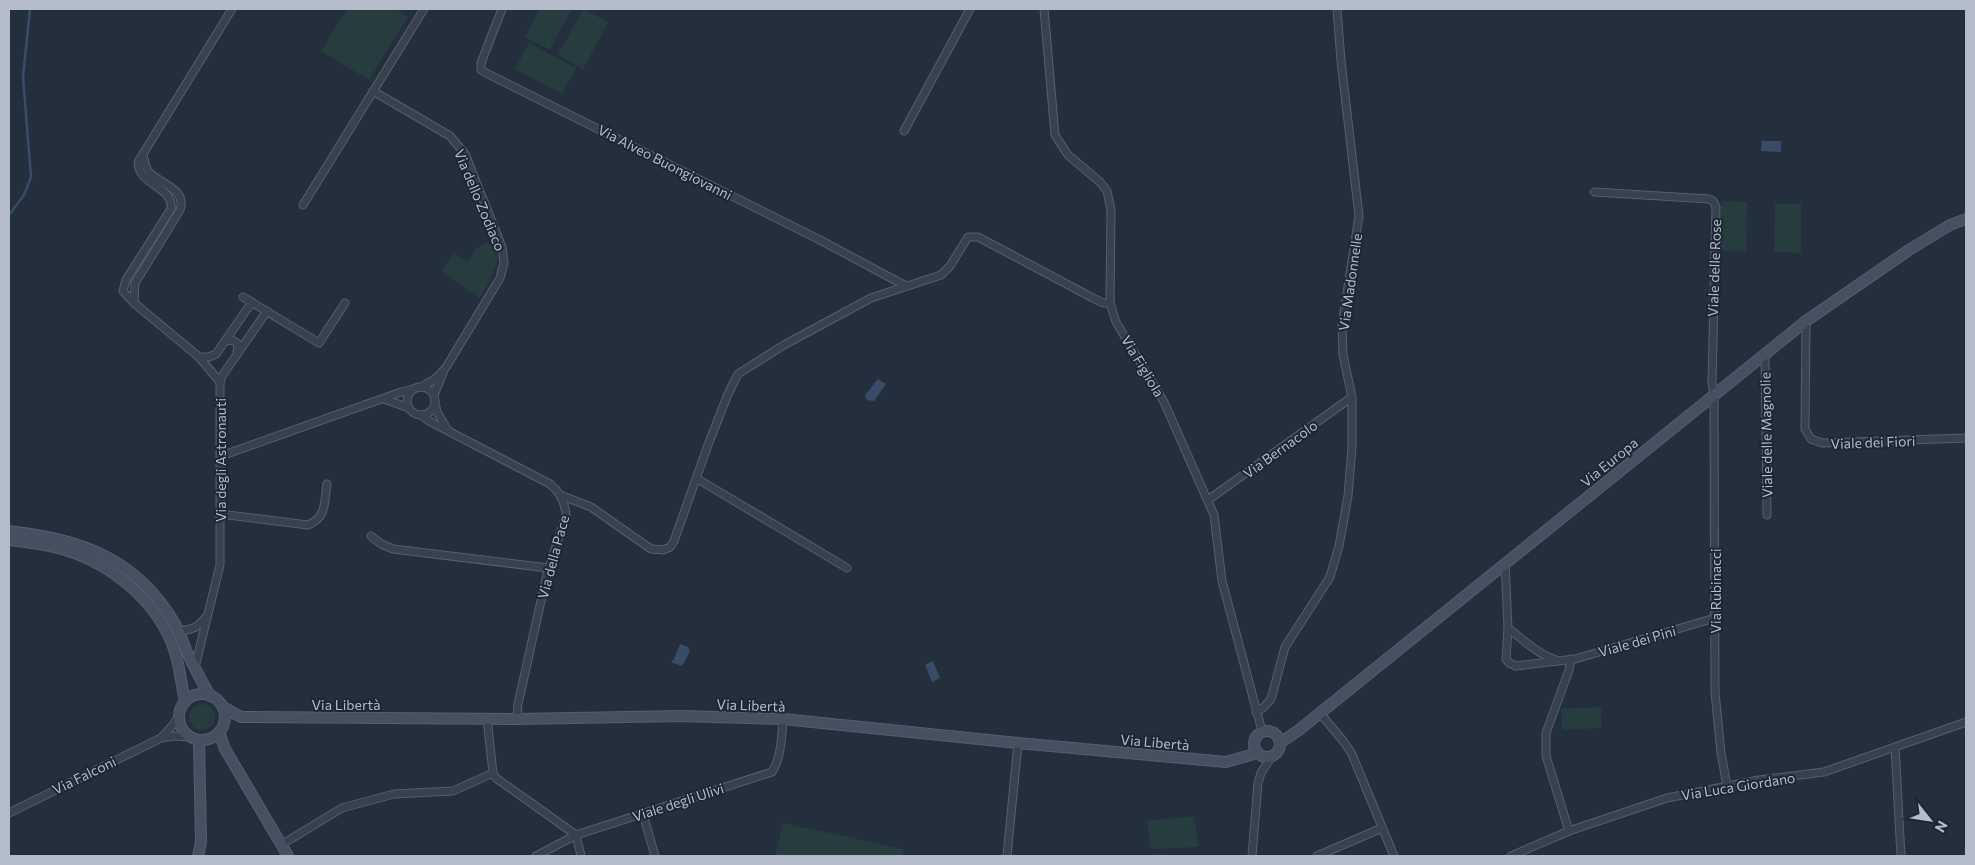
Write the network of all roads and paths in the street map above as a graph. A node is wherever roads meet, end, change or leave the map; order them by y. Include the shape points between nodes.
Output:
1 (232, 9) edge
2 (424, 9) edge
3 (502, 9) edge
4 (970, 9) edge
5 (1044, 9) edge
6 (1337, 9) edge
7 (373, 91) junction
8 (904, 131) dead end
9 (1594, 192) dead end
10 (303, 205) dead end
11 (1966, 213) edge
12 (1966, 219) edge
13 (1954, 224) junction
14 (906, 286) junction
15 (243, 297) dead end
16 (252, 302) junction
17 (345, 303) dead end
18 (1110, 303) junction
19 (266, 311) junction
20 (1806, 321) junction
21 (225, 341) junction
22 (237, 354) junction
23 (1765, 354) junction
24 (199, 357) junction
25 (445, 369) junction
26 (220, 382) junction
27 (421, 387) junction
28 (413, 389) junction
29 (1714, 395) junction
30 (1352, 397) junction
31 (384, 399) junction
32 (435, 399) junction
33 (409, 408) junction
34 (421, 415) junction
35 (447, 429) junction
36 (1966, 438) edge
37 (220, 456) junction
38 (696, 478) junction
39 (327, 484) dead end
40 (560, 494) junction
41 (1208, 500) junction
42 (220, 514) junction
43 (1768, 515) dead end
44 (9, 531) edge
45 (371, 536) dead end
46 (9, 540) edge
47 (1505, 563) junction
48 (548, 568) junction
49 (847, 568) dead end
50 (207, 614) junction
51 (1715, 618) junction
52 (1508, 628) junction
53 (178, 630) junction
54 (1571, 659) junction
55 (1559, 661) junction
56 (194, 667) junction
57 (210, 696) junction
58 (185, 701) junction
59 (222, 707) junction
60 (1256, 712) junction
61 (1319, 712) junction
62 (179, 715) junction
63 (241, 717) junction
64 (487, 718) junction
65 (517, 719) junction
66 (783, 720) junction
67 (1966, 722) edge
68 (221, 730) junction
69 (1262, 731) junction
70 (161, 738) junction
71 (194, 739) junction
72 (1018, 743) junction
73 (1280, 743) junction
74 (1895, 747) junction
75 (1258, 753) junction
76 (1272, 756) junction
77 (493, 773) junction
78 (1727, 786) junction
79 (9, 813) edge
80 (643, 814) junction
81 (1382, 828) junction
82 (1569, 831) junction
83 (576, 835) junction
84 (281, 844) junction
85 (198, 856) edge
86 (288, 856) edge
87 (536, 856) edge
88 (581, 856) edge
89 (655, 856) edge
90 (1007, 856) edge
91 (1252, 856) edge
92 (1317, 856) edge
93 (1394, 856) edge
94 (1511, 856) edge
95 (1901, 856) edge

1 - 24 street, Via degli Astronauti via 138,162 141,174 172,202 166,218 126,280 123,291
2 - 7 street
3 - 14 street, Via Alveo Buongiovanni via 481,70
4 - 8 street
5 - 18 street, Via Figliola via 1055,135 1068,155 1100,182 1110,201
6 - 30 street, Via Madonnelle via 1359,216 1342,326 1342,355
7 - 10 street
7 - 25 street, Via dello Zodiaco via 443,132 459,145 504,255 500,278
9 - 29 street, Viale delle Rose via 1713,201 1716,207 1712,328
11 - 13 street
12 - 13 street, Via Europa
13 - 20 street, Via Europa via 1909,250
14 - 18 street via 945,272 968,236 972,236 1103,303
14 - 38 street via 846,311 738,374
15 - 16 street
16 - 19 street
16 - 21 street
17 - 19 street via 319,343
18 - 41 street, Via Figliola via 1116,322 1164,402
19 - 22 street
20 - 23 street, Via Europa
20 - 36 street, Viale dei Fiori via 1805,429 1811,440 1822,443
21 - 22 street via 232,340 238,344
21 - 24 street via 216,354
22 - 26 street
23 - 29 street, Via Europa
23 - 43 street, Viale delle Magnolie
24 - 26 street, Via degli Astronauti
25 - 27 street, Via dello Zodiaco
25 - 32 street
26 - 37 street, Via degli Astronauti
27 - 28 street
27 - 32 street via 429,389
28 - 31 street
28 - 33 street via 408,396
29 - 47 street, Via Europa
29 - 51 street, Via Rubinacci
30 - 41 street, Via Bernacolo
30 - 60 street, Via Madonnelle via 1348,496 1330,577 1286,647 1271,699
31 - 33 street, Via della Pace
31 - 37 street
32 - 34 street via 432,410
32 - 35 street
33 - 34 street, Via della Pace
34 - 35 street, Via della Pace
35 - 40 street, Via della Pace via 550,484
37 - 42 street, Via degli Astronauti
38 - 40 street via 674,541 667,549 659,551 643,544 591,507
38 - 49 street
39 - 42 street via 322,514 308,525
40 - 48 street, Via della Pace via 566,515
41 - 60 street, Via Figliola via 1214,515 1222,581
42 - 50 street, Via degli Astronauti via 220,565
44 - 53 street via 74,543 118,562 152,593
45 - 48 street via 393,549
46 - 58 street via 65,550 112,572 131,587 153,610 165,629 174,650
47 - 52 street, Viale dei Pini
47 - 61 street, Via Europa
48 - 65 street, Via della Pace
50 - 53 street via 194,629
50 - 56 street, Via degli Astronauti
51 - 54 street, Viale dei Pini
51 - 78 street, Via Rubinacci via 1715,692
52 - 55 street via 1528,645
52 - 55 street, Viale dei Pini via 1506,659 1510,663 1516,666
53 - 56 street
54 - 55 street, Viale dei Pini
54 - 82 street via 1546,733 1546,756
56 - 57 street
57 - 58 street via 198,694
57 - 59 street
58 - 62 street
59 - 63 street, Via Libertà
59 - 68 street via 224,722
60 - 69 street, Via Figliola
61 - 73 street, Via Europa
61 - 81 street via 1350,752
62 - 70 street, Via Falconi
62 - 71 street via 181,728
63 - 64 street, Via Libertà
63 - 68 street
64 - 65 street, Via Libertà
64 - 77 street
65 - 66 street, Via Libertà via 681,716
66 - 72 street, Via Libertà
66 - 80 street, Viale degli Ulivi via 778,757 772,772
67 - 74 street, Via Luca Giordano
68 - 71 street via 213,737
68 - 84 street via 226,749
69 - 73 street via 1274,733
69 - 75 street via 1254,741
70 - 71 street, Via Falconi
70 - 79 street, Via Falconi
71 - 85 street via 201,842
72 - 75 street, Via Libertà via 1226,762
72 - 90 street
73 - 76 street
74 - 78 street, Via Luca Giordano via 1824,772
74 - 95 street
75 - 76 street via 1264,757
76 - 91 street via 1258,783
77 - 83 street
77 - 84 street via 453,791 394,794 342,808
78 - 82 street, Via Luca Giordano via 1667,798
80 - 83 street, Viale degli Ulivi
80 - 89 street
81 - 92 street
81 - 93 street
82 - 94 street, Via Luca Giordano
83 - 87 street, Viale degli Ulivi
83 - 88 street
84 - 86 street

